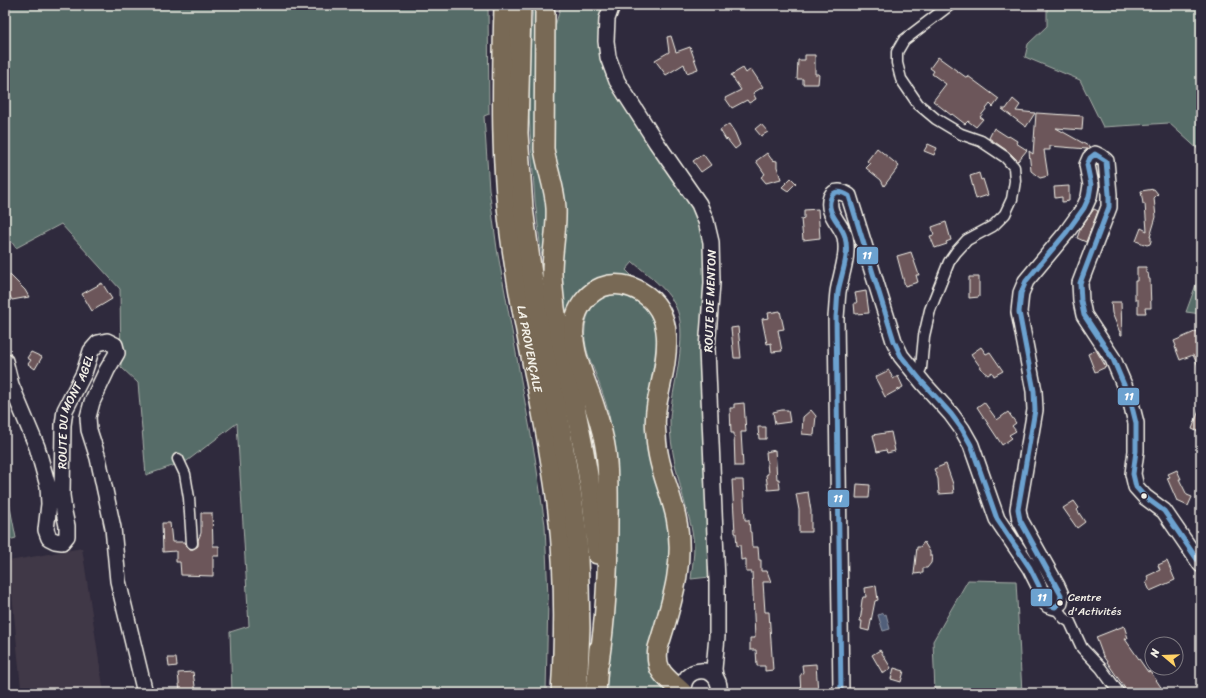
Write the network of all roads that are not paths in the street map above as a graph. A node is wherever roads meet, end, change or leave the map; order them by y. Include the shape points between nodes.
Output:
1 (504, 5) edge
2 (521, 5) edge
3 (612, 5) edge
4 (950, 5) edge
5 (546, 13) dead end
6 (5, 361) edge
7 (917, 376) junction
8 (178, 459) dead end
9 (192, 543) dead end
10 (1201, 566) edge
11 (1055, 607) junction
12 (716, 626) junction
13 (599, 662) junction
14 (697, 671) junction
15 (715, 676) junction
16 (145, 693) edge
17 (561, 693) edge
18 (577, 693) edge
19 (596, 693) edge
20 (684, 693) edge
21 (719, 693) edge
22 (841, 693) edge
23 (1119, 693) edge

1 - 17 highway, LA PROVENÇALE via 502,105 506,202 519,297 558,512 565,617
2 - 18 highway, LA PROVENÇALE via 518,133 523,208 577,534 580,628
3 - 12 street, ROUTE DE MENTON via 607,19 606,40 608,57 617,81 699,204 711,242 712,284 707,349 717,581
4 - 7 street via 904,40 897,52 901,79 918,104 936,119 961,134 981,141 1006,157 1014,167 1015,181 1012,199 1005,214 994,226 967,240 949,262 930,310 921,368
5 - 13 highway via 544,149 556,207 553,284 584,455 596,538 600,606
6 - 16 street, ROUTE DU MONT AGEL via 11,385 37,447 48,486 46,530 49,538 55,542 62,542 67,536 62,495 63,425 66,410 91,351 98,343 108,341 115,345 117,353 92,402 88,417 89,430 98,458 113,528 118,581
7 - 11 street via 951,414 971,444 997,519 1030,568 1042,598 1048,606
7 - 22 street via 901,356 894,341 849,196 843,192 836,192 830,204 832,214 845,236 846,254 838,291 836,317
8 - 9 street via 189,498
10 - 11 street via 1164,511 1144,497 1136,487 1133,474 1136,423 1130,399 1113,359 1084,315 1080,301 1080,283 1109,201 1106,161 1095,154 1087,165 1091,185 1084,208 1066,234 1026,281 1021,293 1019,312 1034,391 1035,410 1018,509 1020,520 1061,595 1060,603
11 - 23 street via 1070,622 1082,648
12 - 14 street, ROUTE DE MENTON via 708,655
12 - 15 street, ROUTE DE MENTON
13 - 19 highway
13 - 20 highway via 606,605 608,470 600,425 575,347 574,326 580,307 592,293 606,286 625,285 650,299 658,307 665,325 665,364 655,419 656,436 676,517 680,554 676,587 657,658 664,676
14 - 15 street via 710,672
14 - 20 street, ROUTE DE MENTON via 686,679
15 - 21 street, ROUTE DE MENTON via 720,687

